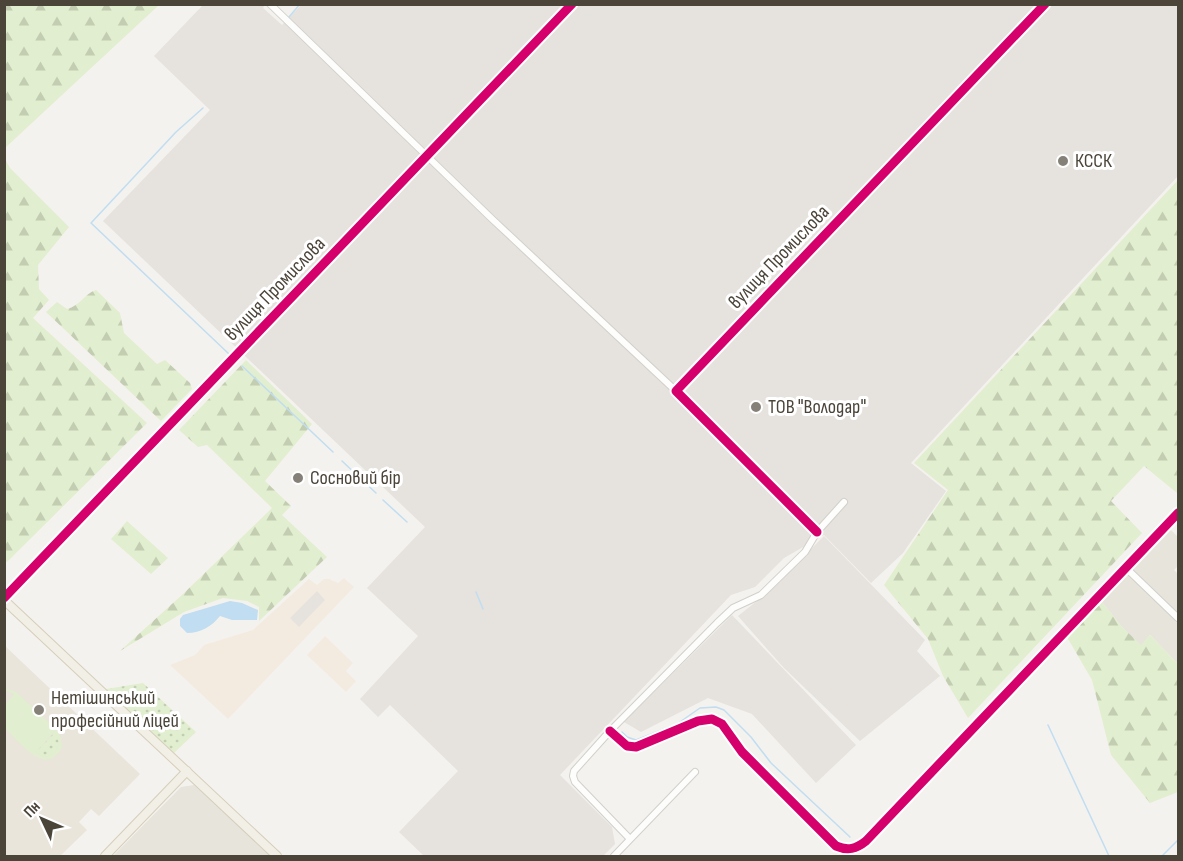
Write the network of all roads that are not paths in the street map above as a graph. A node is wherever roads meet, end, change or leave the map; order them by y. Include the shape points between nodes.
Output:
1 (270, 4) edge
2 (572, 4) edge
3 (1045, 4) edge
4 (427, 156) junction
5 (676, 391) junction
6 (844, 502) dead end
7 (1179, 513) edge
8 (817, 532) junction
9 (1126, 568) junction
10 (4, 599) edge
11 (1179, 618) edge
12 (610, 731) junction
13 (187, 771) junction
14 (696, 772) dead end
15 (630, 839) junction
16 (105, 856) edge
17 (278, 856) edge
18 (614, 856) edge

1 - 4 street
2 - 4 street, вулиця Промислова
3 - 5 street, вулиця Промислова
4 - 5 street
4 - 10 street, вулиця Промислова
5 - 8 street
6 - 8 street
7 - 9 street
8 - 12 street via 805,552 761,595 733,608
9 - 11 street
9 - 12 street via 858,847 836,846 742,752 717,720 698,721 636,747 627,746
10 - 13 main road
12 - 15 street via 575,770 573,778
13 - 16 main road
13 - 17 main road
14 - 15 street
15 - 18 street

